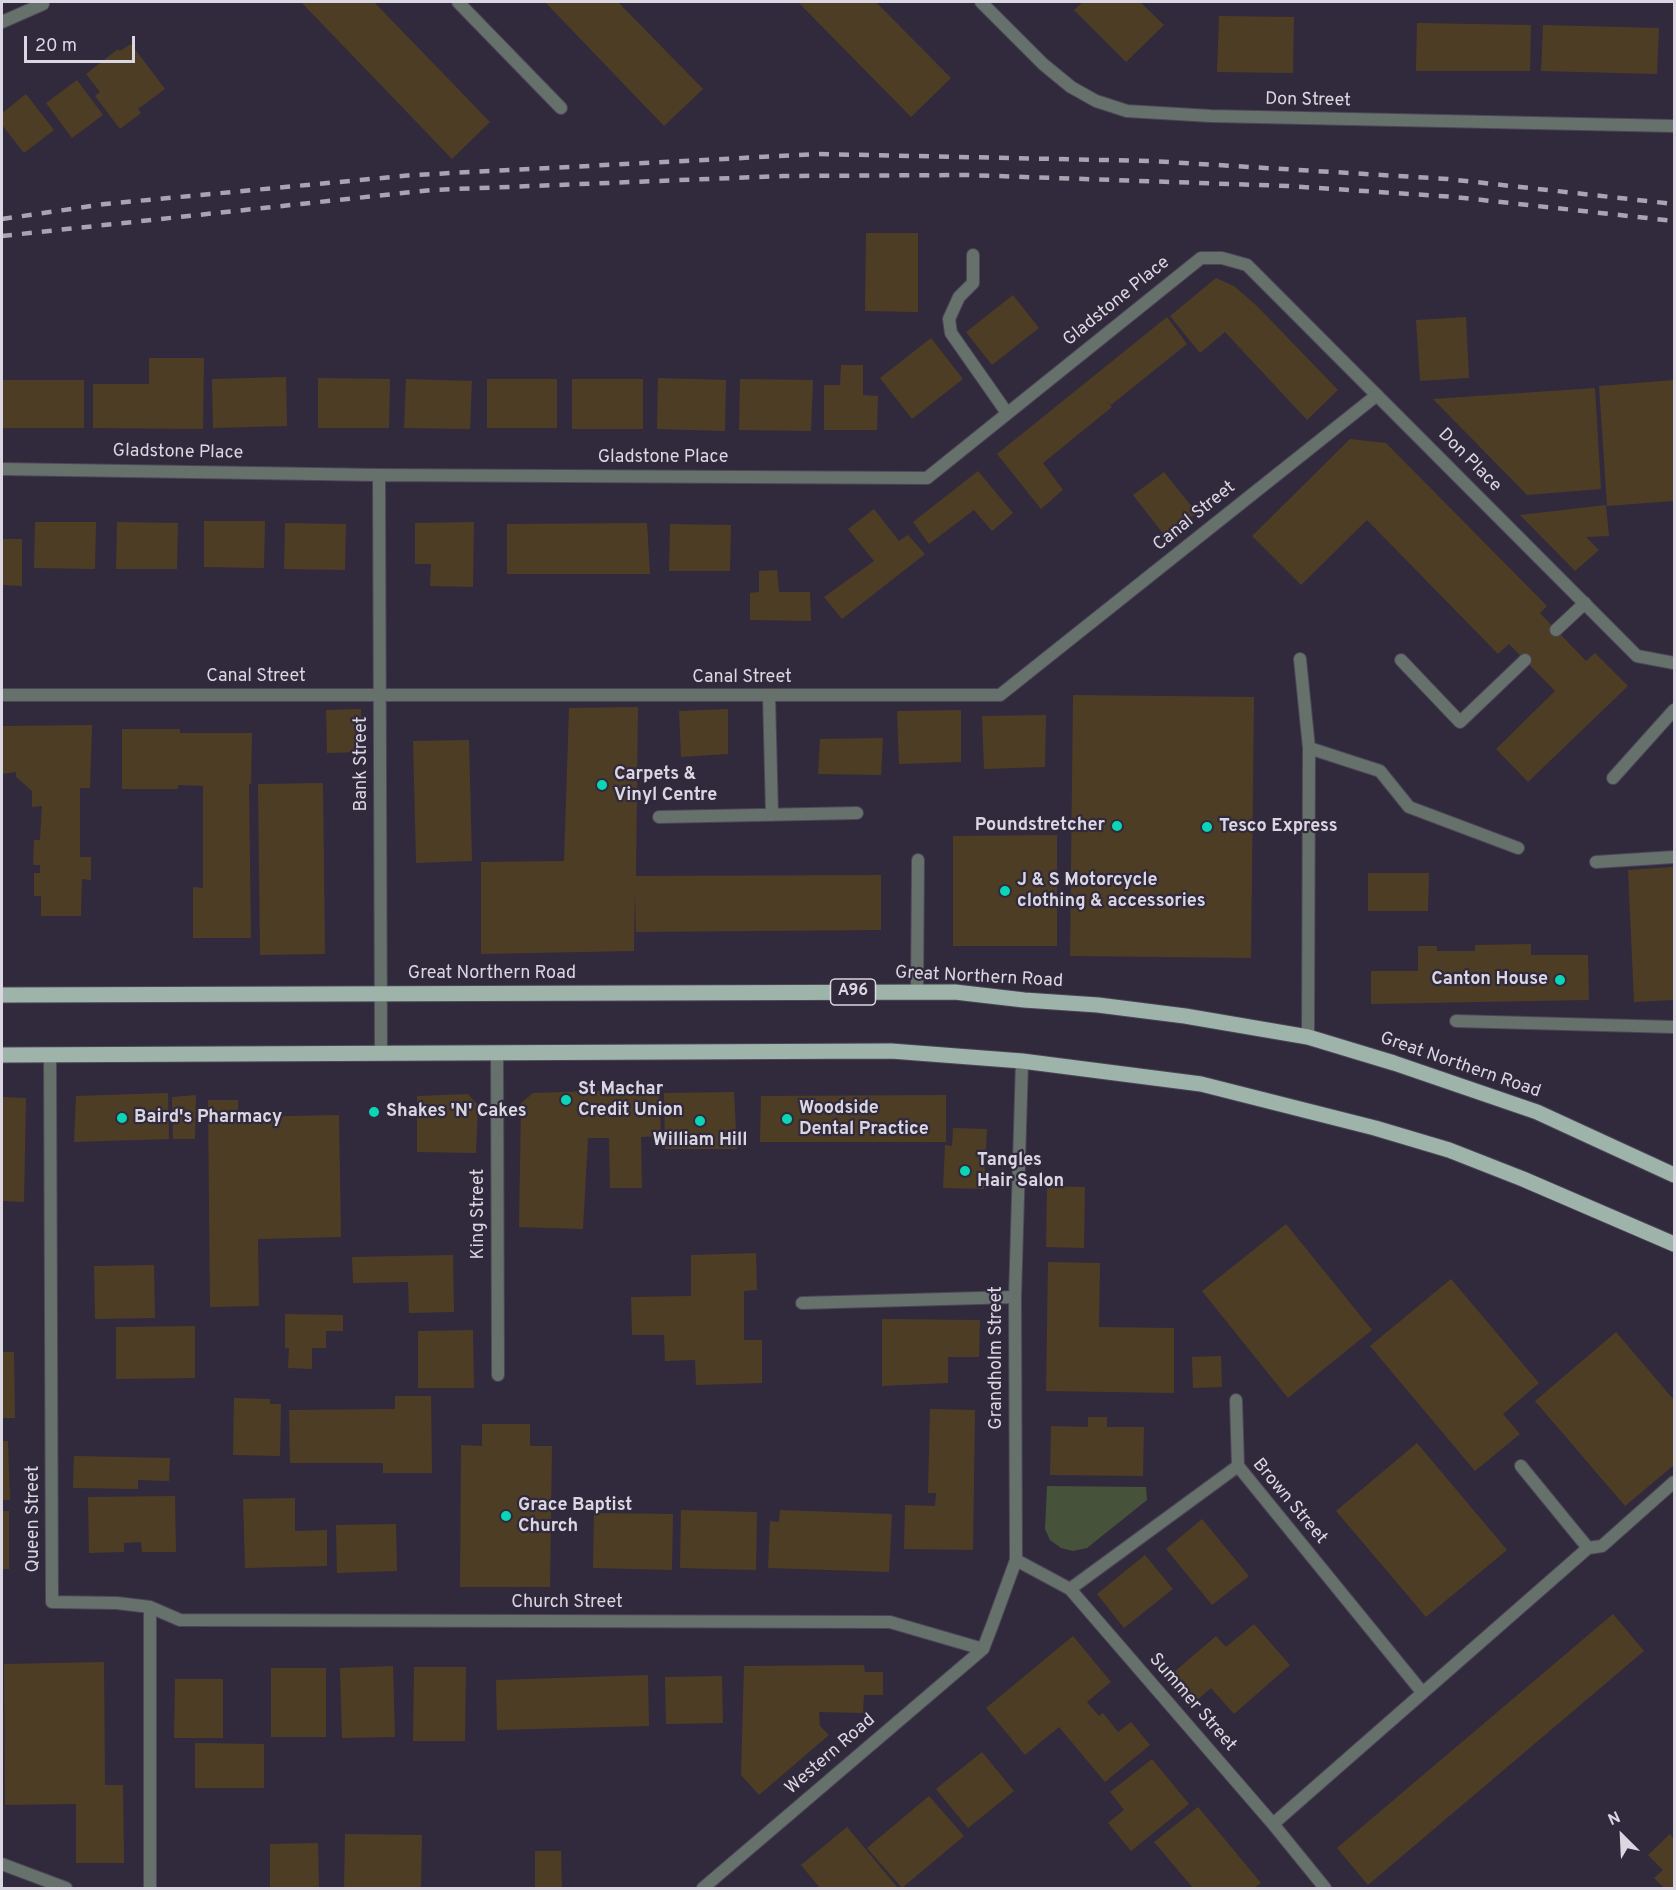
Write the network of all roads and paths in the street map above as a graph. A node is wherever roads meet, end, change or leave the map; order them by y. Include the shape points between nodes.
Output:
1 (458, 2) edge
2 (981, 2) edge
3 (43, 4) dead end
4 (2, 22) edge
5 (561, 108) dead end
6 (1674, 126) edge
7 (973, 255) dead end
8 (1247, 265) joint
9 (1377, 395) junction
10 (1007, 414) junction
11 (2, 469) edge
12 (380, 475) junction
13 (1584, 603) junction
14 (1556, 630) dead end
15 (1300, 659) dead end
16 (1401, 660) dead end
17 (1525, 660) dead end
18 (1674, 663) edge
19 (2, 695) edge
20 (380, 696) junction
21 (769, 696) junction
22 (1674, 710) edge
23 (1310, 748) junction
24 (1613, 778) dead end
25 (858, 813) dead end
26 (772, 815) junction
27 (659, 817) dead end
28 (1518, 848) dead end
29 (1674, 857) edge
30 (918, 860) dead end
31 (1596, 862) dead end
32 (917, 993) junction
33 (381, 994) junction
34 (2, 995) edge
35 (1456, 1021) dead end
36 (1674, 1027) edge
37 (1308, 1037) junction
38 (381, 1053) junction
39 (498, 1053) junction
40 (50, 1055) junction
41 (2, 1056) edge
42 (1022, 1061) junction
43 (1674, 1175) edge
44 (1674, 1244) edge
45 (1014, 1297) junction
46 (802, 1303) dead end
47 (498, 1375) dead end
48 (1236, 1400) dead end
49 (1238, 1466) junction
50 (1521, 1466) dead end
51 (1674, 1482) edge
52 (1588, 1548) junction
53 (1016, 1560) junction
54 (1070, 1589) junction
55 (150, 1607) junction
56 (983, 1649) junction
57 (1422, 1692) junction
58 (1273, 1824) junction
59 (2, 1864) edge
60 (66, 1888) edge
61 (150, 1888) edge
62 (703, 1888) edge
63 (1325, 1888) edge

1 - 5 street
2 - 6 street, Don Street via 1071,87 1096,101 1127,111
3 - 4 street
7 - 10 street via 973,283 959,297 949,319 951,333
8 - 9 street, Don Place
8 - 10 street, Gladstone Place via 1222,258 1201,258
9 - 13 street, Don Place
9 - 21 street, Canal Street via 1000,696
10 - 12 street, Gladstone Place via 927,478
11 - 12 street, Gladstone Place
12 - 20 street, Bank Street
13 - 14 street
13 - 18 street, Don Place via 1637,656
15 - 23 street
16 - 17 street via 1460,722
19 - 20 street, Canal Street
20 - 21 street, Canal Street
20 - 33 street, Bank Street
21 - 26 street
22 - 24 street
23 - 28 street via 1380,771 1409,807
23 - 37 street
25 - 26 street
26 - 27 street
29 - 31 street
30 - 32 street
32 - 33 main road, Great Northern Road / A96
32 - 37 main road, Great Northern Road / A96 via 955,992 1098,1005
33 - 34 main road, Great Northern Road / A96
33 - 38 street, Bank Street
35 - 36 street
37 - 43 main road, Great Northern Road / A96 via 1537,1112
38 - 39 main road
38 - 40 main road
39 - 42 main road via 891,1051
39 - 47 street, King Street
40 - 41 main road
40 - 55 street, Queen Street via 52,1602
42 - 44 main road via 1201,1084 1375,1128 1449,1150
42 - 45 street, Grandholm Street
45 - 46 street
45 - 53 street, Grandholm Street
48 - 49 street
49 - 54 street, Brown Street
49 - 57 street, Brown Street
50 - 52 street
51 - 52 street via 1602,1546
52 - 57 street
53 - 54 street, Summer Street
53 - 56 street, Grandholm Street
54 - 58 street, Summer Street
55 - 56 street, Church Street via 180,1620 890,1622
55 - 61 street
56 - 62 street, Western Road
57 - 58 street
58 - 63 street, Summer Street
59 - 60 street

